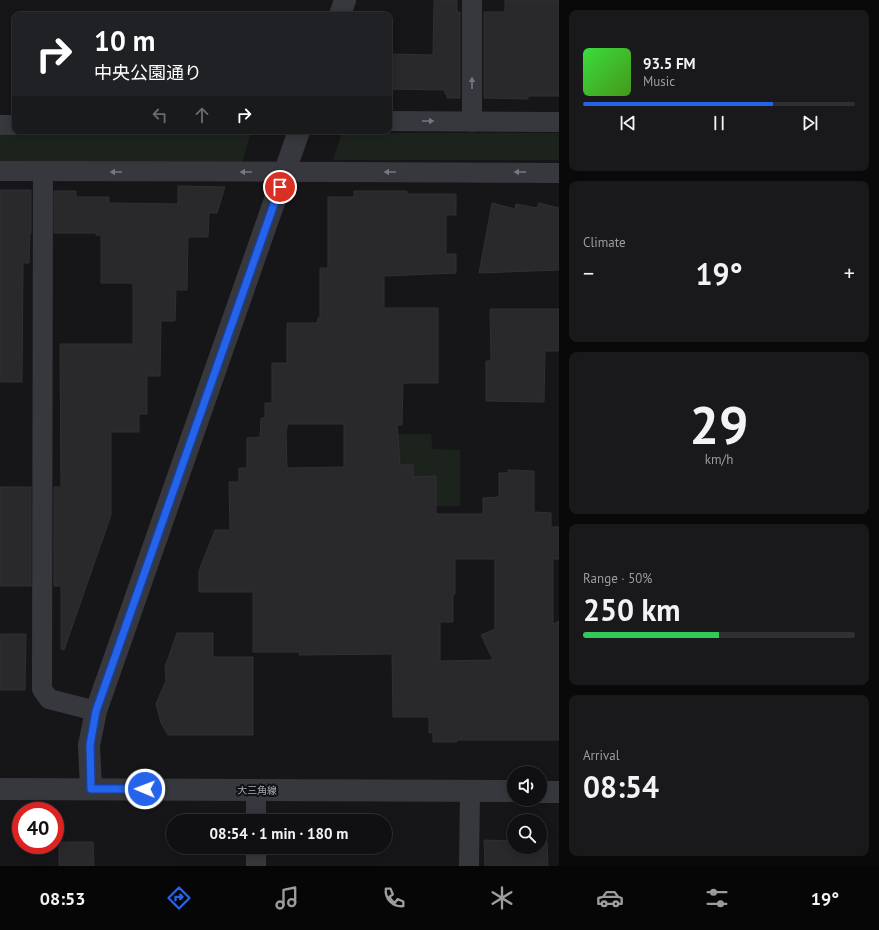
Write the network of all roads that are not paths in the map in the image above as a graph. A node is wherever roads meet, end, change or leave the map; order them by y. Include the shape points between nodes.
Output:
1 (345, 0) edge
2 (472, 0) edge
3 (341, 12) edge
4 (392, 121) edge
5 (472, 122) junction
6 (559, 122) edge
7 (0, 125) edge
8 (12, 125) edge
9 (298, 134) edge
10 (0, 171) edge
11 (43, 171) junction
12 (285, 172) junction
13 (559, 173) edge
14 (96, 711) junction
15 (0, 789) edge
16 (91, 789) junction
17 (256, 790) junction
18 (470, 791) junction
19 (507, 792) edge
20 (547, 792) edge
21 (559, 792) edge
22 (256, 814) edge
23 (256, 854) edge
24 (256, 866) edge
25 (470, 866) edge

1 - 3 street
5 -> 2 street
4 -> 5 street
5 - 6 street
7 - 8 street
9 - 12 street
10 - 11 street
12 -> 11 street
11 - 14 street via 42,689 49,699
13 -> 12 street
12 - 14 street
14 - 16 street via 90,745
15 - 16 street, 大三角線
16 - 17 street, 大三角線
17 - 18 street, 大三角線
17 - 22 street
18 - 19 street, 大三角線
18 - 25 street
20 - 21 street
23 - 24 street

